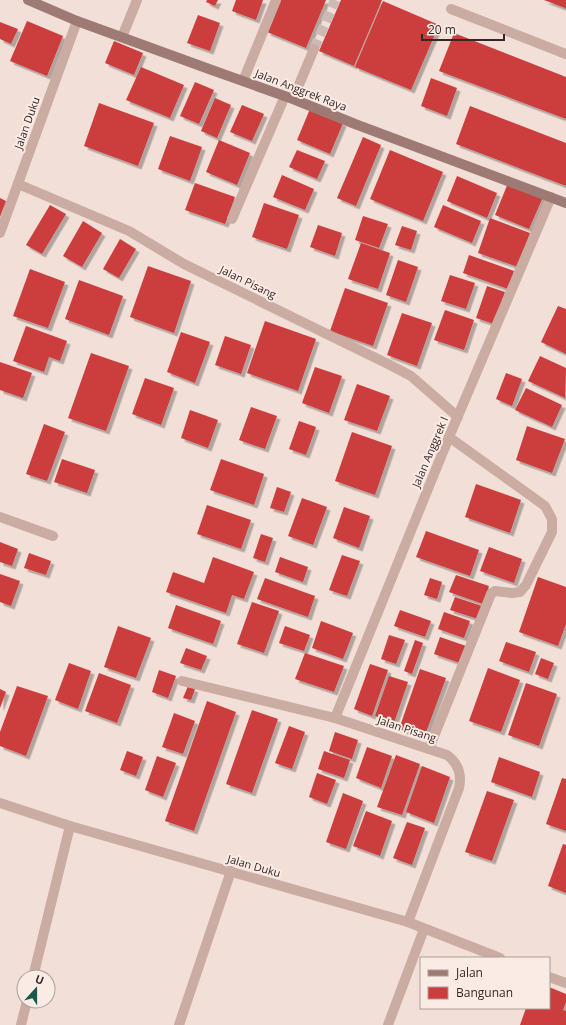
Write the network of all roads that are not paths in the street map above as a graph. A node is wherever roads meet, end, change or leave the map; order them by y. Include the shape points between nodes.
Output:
1 (28, 0) edge
2 (137, 0) edge
3 (276, 0) edge
4 (451, 9) dead end
5 (77, 21) junction
6 (122, 37) junction
7 (314, 49) tunnel mouth
8 (566, 54) edge
9 (243, 81) junction
10 (289, 97) junction
11 (18, 184) junction
12 (551, 197) junction
13 (566, 203) edge
14 (232, 219) dead end
15 (0, 232) edge
16 (458, 417) junction
17 (449, 437) junction
18 (0, 517) edge
19 (53, 536) dead end
20 (182, 681) dead end
21 (335, 718) junction
22 (429, 749) junction
23 (0, 803) edge
24 (70, 826) junction
25 (232, 871) junction
26 (408, 922) junction
27 (424, 929) junction
28 (497, 957) edge
29 (35, 969) edge
30 (550, 977) edge
31 (566, 983) edge
32 (25, 1009) edge
33 (21, 1025) edge
34 (179, 1025) edge
35 (388, 1025) edge

1 - 5 street, Jalan Anggrek Raya
2 - 6 street
3 - 9 street
4 - 8 street
5 - 6 street, Jalan Anggrek Raya
5 - 11 street, Jalan Duku
6 - 9 street, Jalan Anggrek Raya
7 - 10 street
9 - 10 street, Jalan Anggrek Raya
10 - 12 street, Jalan Anggrek Raya
10 - 14 street
11 - 15 street, Jalan Duku
11 - 16 street, Jalan Pisang via 129,231 184,264 411,376
12 - 13 street, Jalan Anggrek Raya
12 - 16 street, Jalan Anggrek I
16 - 17 street, Jalan Anggrek I
17 - 21 street, Jalan Anggrek I
17 - 22 street via 545,506 552,519 552,532 520,592 495,591 491,594
18 - 19 street
20 - 21 street, Jalan Pisang
21 - 22 street, Jalan Pisang
22 - 26 street, Jalan Pisang via 447,754 453,759 461,779
23 - 24 street, Jalan Duku
24 - 25 street, Jalan Duku
24 - 29 street
25 - 26 street, Jalan Duku
25 - 34 street
26 - 27 street, Jalan Duku
27 - 28 street, Jalan Duku
27 - 35 street
30 - 31 street
32 - 33 street

